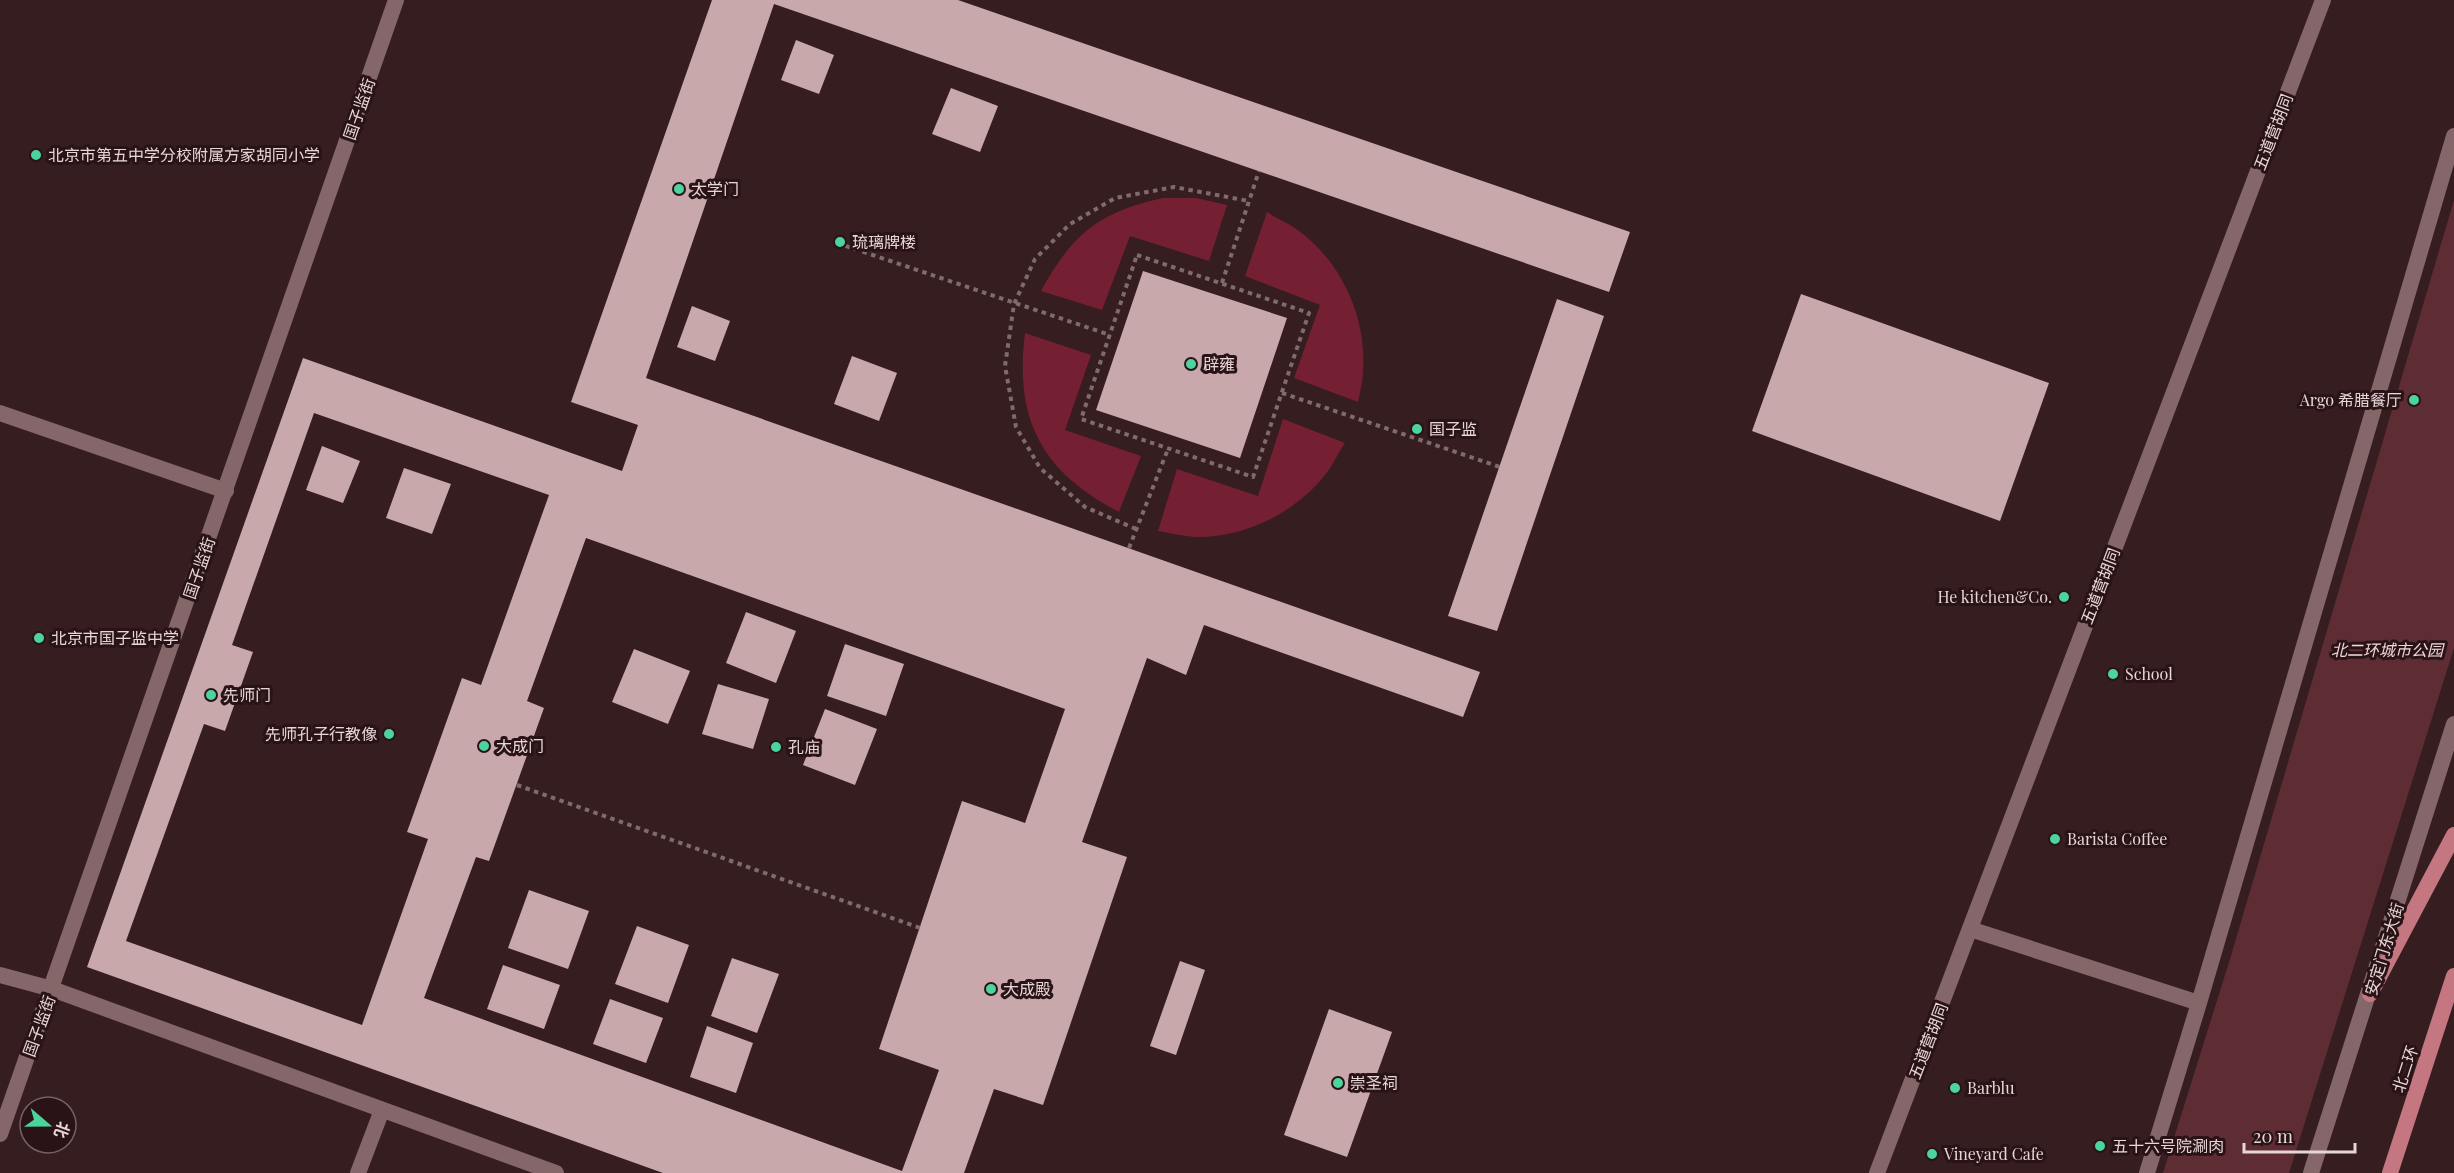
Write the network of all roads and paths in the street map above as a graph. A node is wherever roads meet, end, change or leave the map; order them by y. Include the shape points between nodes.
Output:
1 (396, 0) edge
2 (2323, 0) edge
3 (2454, 136) edge
4 (1259, 171) dead end
5 (1249, 201) junction
6 (837, 243) dead end
7 (1222, 284) junction
8 (1014, 304) junction
9 (1110, 335) junction
10 (1282, 393) junction
11 (0, 413) edge
12 (1168, 449) junction
13 (1500, 467) dead end
14 (226, 491) junction
15 (1136, 529) junction
16 (1129, 548) dead end
17 (2454, 724) edge
18 (517, 785) dead end
19 (2454, 835) edge
20 (920, 928) dead end
21 (1970, 929) junction
22 (0, 975) edge
23 (2454, 976) edge
24 (52, 989) junction
25 (2370, 994) junction
26 (2199, 1003) junction
27 (382, 1110) junction
28 (0, 1134) edge
29 (358, 1173) edge
30 (556, 1173) edge
31 (1877, 1173) edge
32 (2147, 1173) edge
33 (2311, 1173) edge
34 (2390, 1173) edge

1 - 14 street, 国子监街
2 - 21 street, 五道营胡同
3 - 26 street
4 - 5 path
5 - 7 path
5 - 8 path via 1174,187 1115,198 1070,224 1035,259
6 - 8 path
7 - 9 path via 1137,255
7 - 10 path via 1309,313
8 - 9 path
8 - 15 path via 1005,366 1016,426 1041,468 1085,507
9 - 12 path via 1081,419
10 - 12 path via 1253,477
10 - 13 path
11 - 14 street
12 - 15 path
14 - 24 street, 国子监街
15 - 16 path
17 - 25 street, 安定门东大街
18 - 20 path
19 - 25 highway
21 - 26 street
21 - 31 street, 五道营胡同
22 - 24 street
23 - 34 highway, 北二环
24 - 27 street
24 - 28 street, 国子监街
25 - 33 street, 安定门东大街
26 - 32 street
27 - 29 street
27 - 30 street

